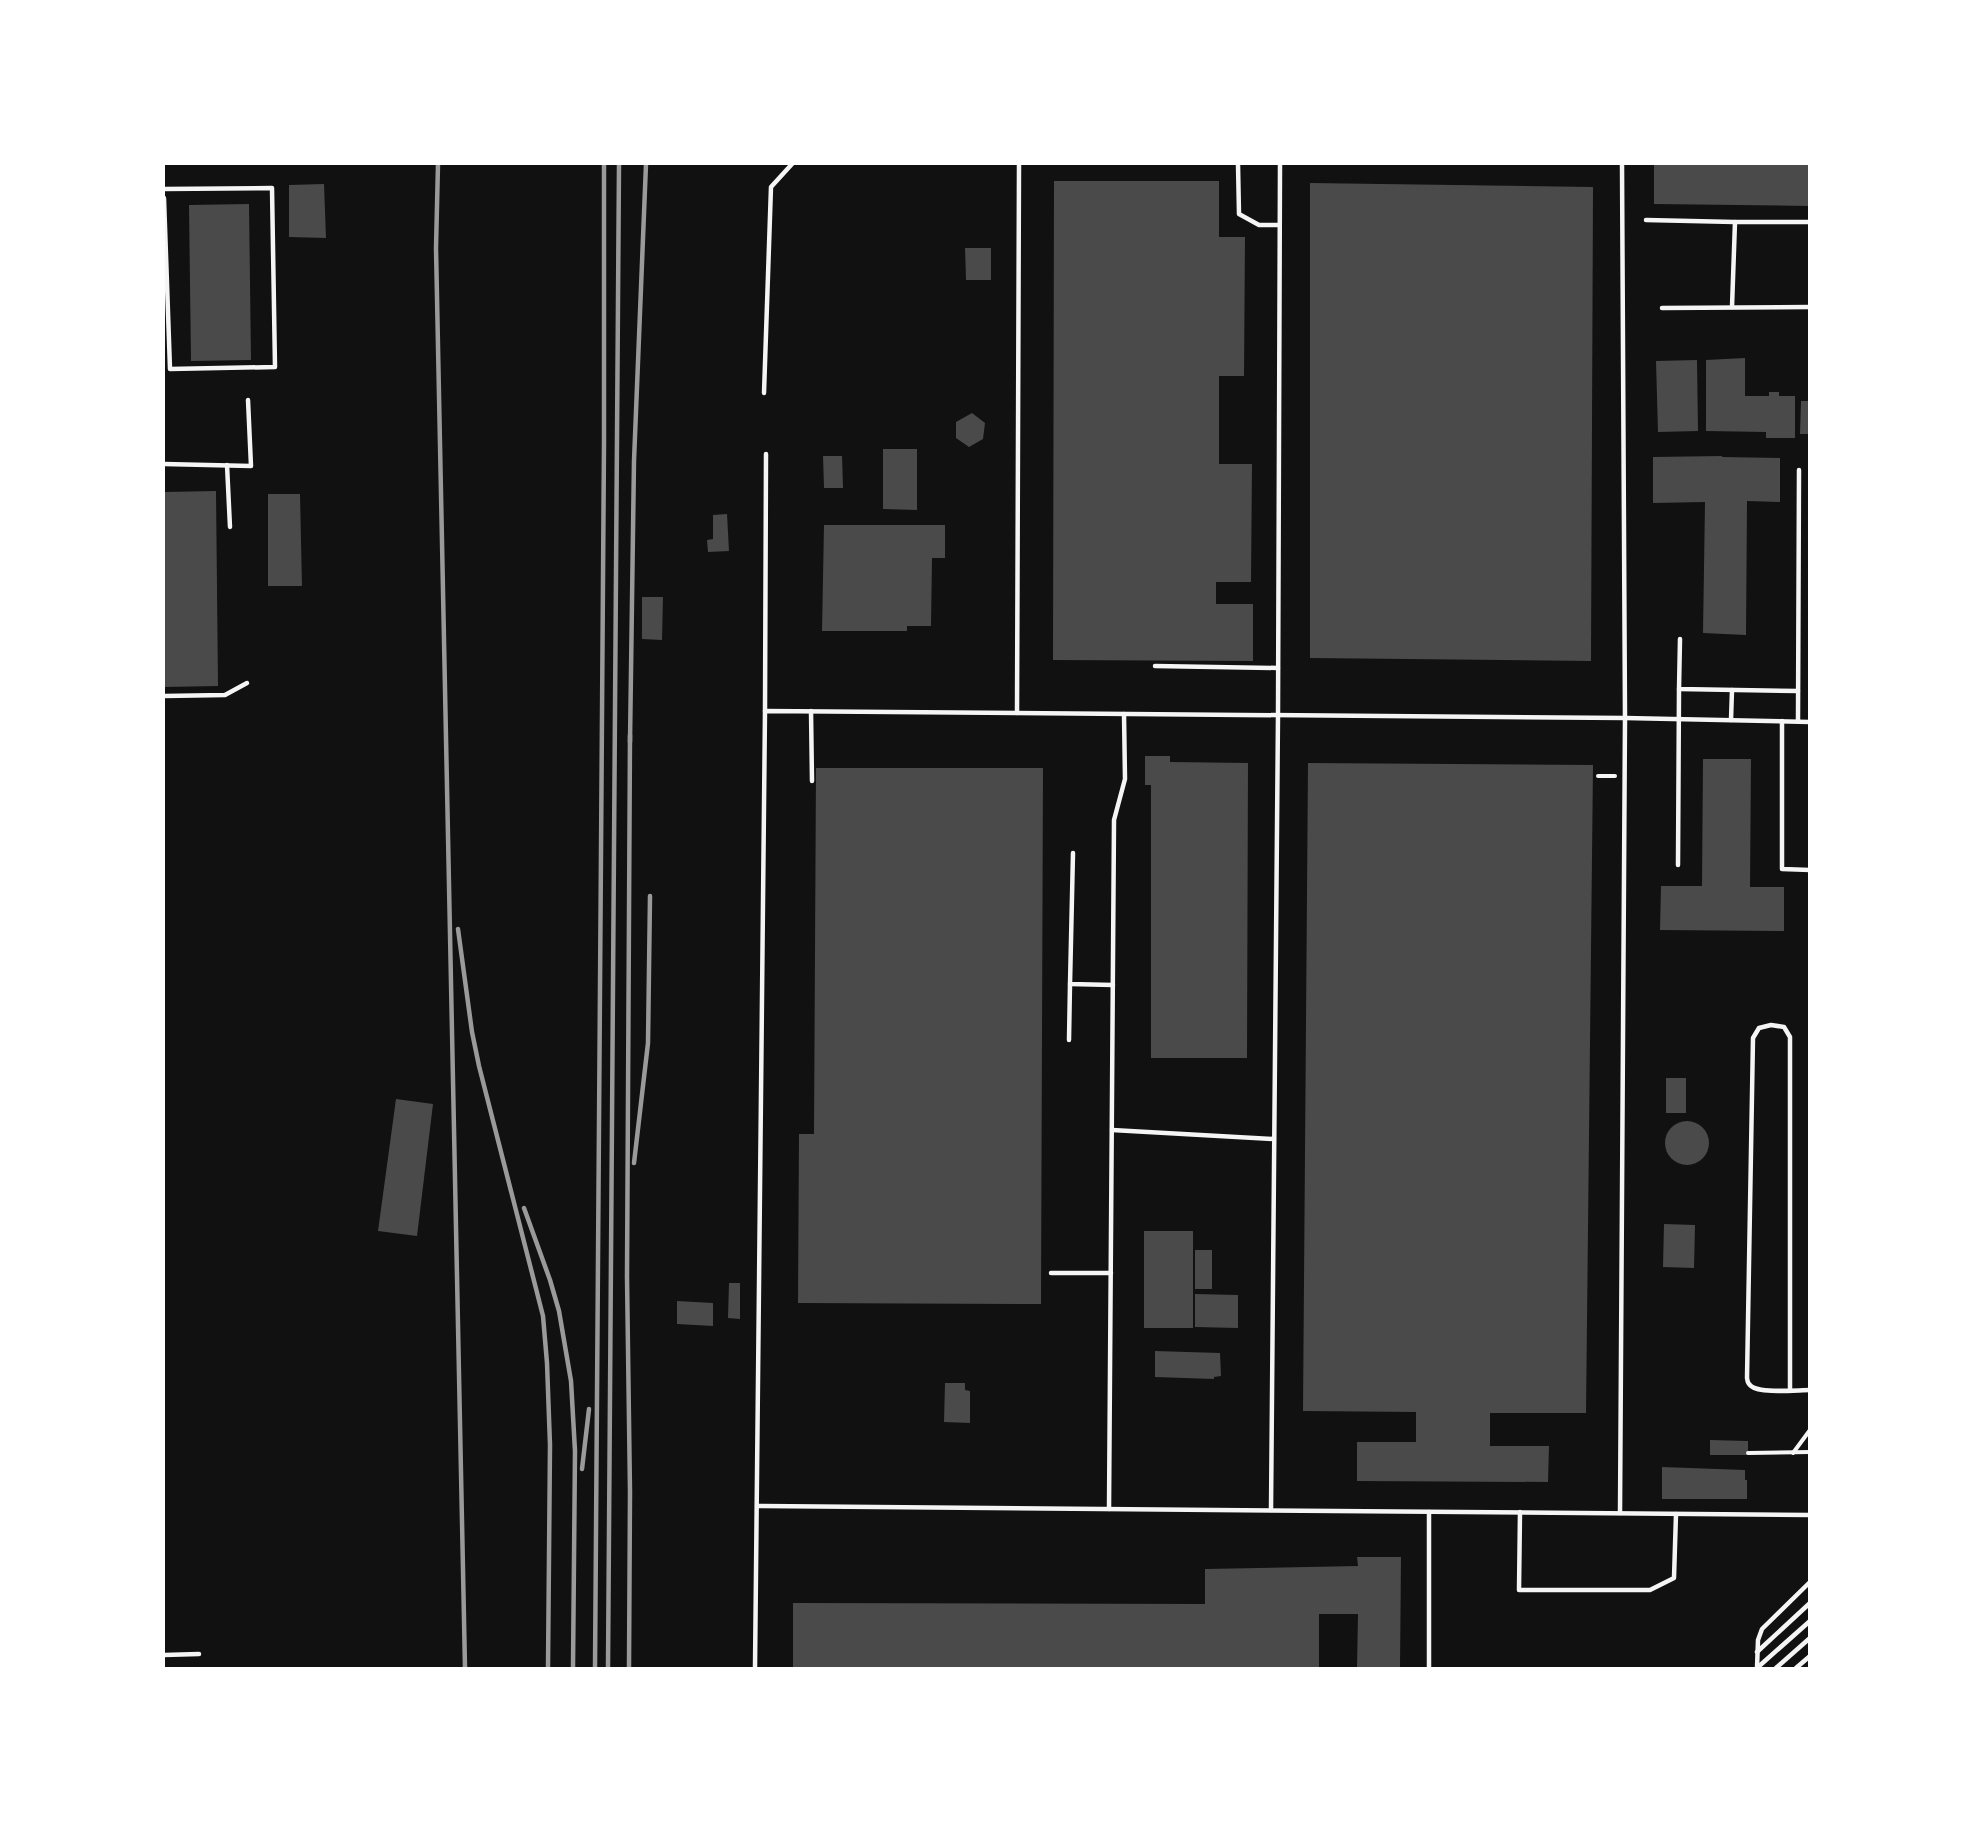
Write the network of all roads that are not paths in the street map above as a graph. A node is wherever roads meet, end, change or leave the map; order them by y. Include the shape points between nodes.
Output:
1 (792, 164) edge
2 (1019, 164) edge
3 (1238, 164) edge
4 (1280, 164) edge
5 (1622, 164) edge
6 (164, 189) edge
7 (164, 198) edge
8 (1646, 220) dead end
9 (1735, 222) junction
10 (1809, 222) edge
11 (1279, 225) junction
12 (1732, 307) junction
13 (1809, 307) edge
14 (1662, 308) dead end
15 (166, 338) edge
16 (764, 393) dead end
17 (248, 400) dead end
18 (766, 454) dead end
19 (164, 464) edge
20 (227, 465) junction
21 (1799, 470) dead end
22 (230, 527) dead end
23 (1680, 639) dead end
24 (1155, 666) dead end
25 (1278, 668) junction
26 (246, 682) dead end
27 (1679, 689) junction
28 (1732, 690) junction
29 (1798, 691) junction
30 (164, 696) edge
31 (765, 711) junction
32 (811, 711) junction
33 (1017, 714) junction
34 (1124, 714) junction
35 (1278, 715) junction
36 (1625, 718) junction
37 (1679, 719) junction
38 (1731, 720) junction
39 (1782, 721) junction
40 (1798, 721) junction
41 (1809, 722) edge
42 (812, 781) dead end
43 (1072, 853) dead end
44 (1678, 865) dead end
45 (1809, 870) edge
46 (1070, 984) junction
47 (1113, 984) junction
48 (1069, 1040) dead end
49 (1112, 1130) junction
50 (1274, 1139) junction
51 (1051, 1273) dead end
52 (1111, 1273) junction
53 (1790, 1390) junction
54 (1809, 1390) edge
55 (758, 1506) junction
56 (1109, 1509) junction
57 (1271, 1510) junction
58 (1429, 1512) junction
59 (1520, 1512) junction
60 (1620, 1513) junction
61 (1676, 1514) junction
62 (1809, 1515) edge
63 (1809, 1582) edge
64 (1809, 1603) edge
65 (1809, 1621) edge
66 (1809, 1638) edge
67 (1757, 1652) junction
68 (199, 1654) dead end
69 (164, 1655) edge
70 (1809, 1656) edge
71 (755, 1668) edge
72 (1429, 1668) edge
73 (1757, 1668) edge
74 (1776, 1668) edge
75 (1796, 1668) edge

1 - 16 lane via 771,187
2 - 33 lane
3 - 11 lane via 1239,214 1259,225
4 - 11 lane
5 - 36 lane
6 - 15 lane via 272,188 275,367 170,369
7 - 15 lane
8 - 9 lane
9 - 10 lane
9 - 12 lane
11 - 25 lane
12 - 13 lane
12 - 14 lane
17 - 20 lane via 251,466
18 - 31 lane
19 - 20 lane
20 - 22 lane
21 - 29 lane
23 - 27 lane
24 - 25 lane
25 - 35 lane
26 - 30 lane via 225,695
27 - 28 lane
27 - 37 lane
28 - 29 lane
28 - 38 lane
29 - 40 lane
31 - 32 lane
31 - 55 lane
32 - 33 lane
32 - 42 lane
33 - 34 lane
34 - 35 lane
34 - 47 lane via 1125,779 1114,820
35 - 36 lane
35 - 50 lane
36 - 37 lane
36 - 60 lane
37 - 38 lane
37 - 44 lane
38 - 39 lane
39 - 40 lane
39 - 45 lane via 1782,869
40 - 41 lane
43 - 46 lane
46 - 47 lane
46 - 48 lane
47 - 49 lane
49 - 50 lane
49 - 52 lane
50 - 57 lane
51 - 52 lane
52 - 56 lane
53 - 53 lane via 1754,1388 1747,1378 1753,1038 1759,1028 1772,1025 1784,1027 1790,1036
53 - 54 lane
55 - 56 lane
55 - 71 lane
56 - 57 lane
57 - 58 lane
58 - 59 lane
58 - 72 lane
59 - 60 lane
59 - 61 lane via 1519,1590 1650,1590 1674,1578
60 - 61 lane
61 - 62 lane
63 - 67 lane via 1762,1629
64 - 67 lane
65 - 73 lane
66 - 74 lane
67 - 73 lane
68 - 69 lane
70 - 75 lane

